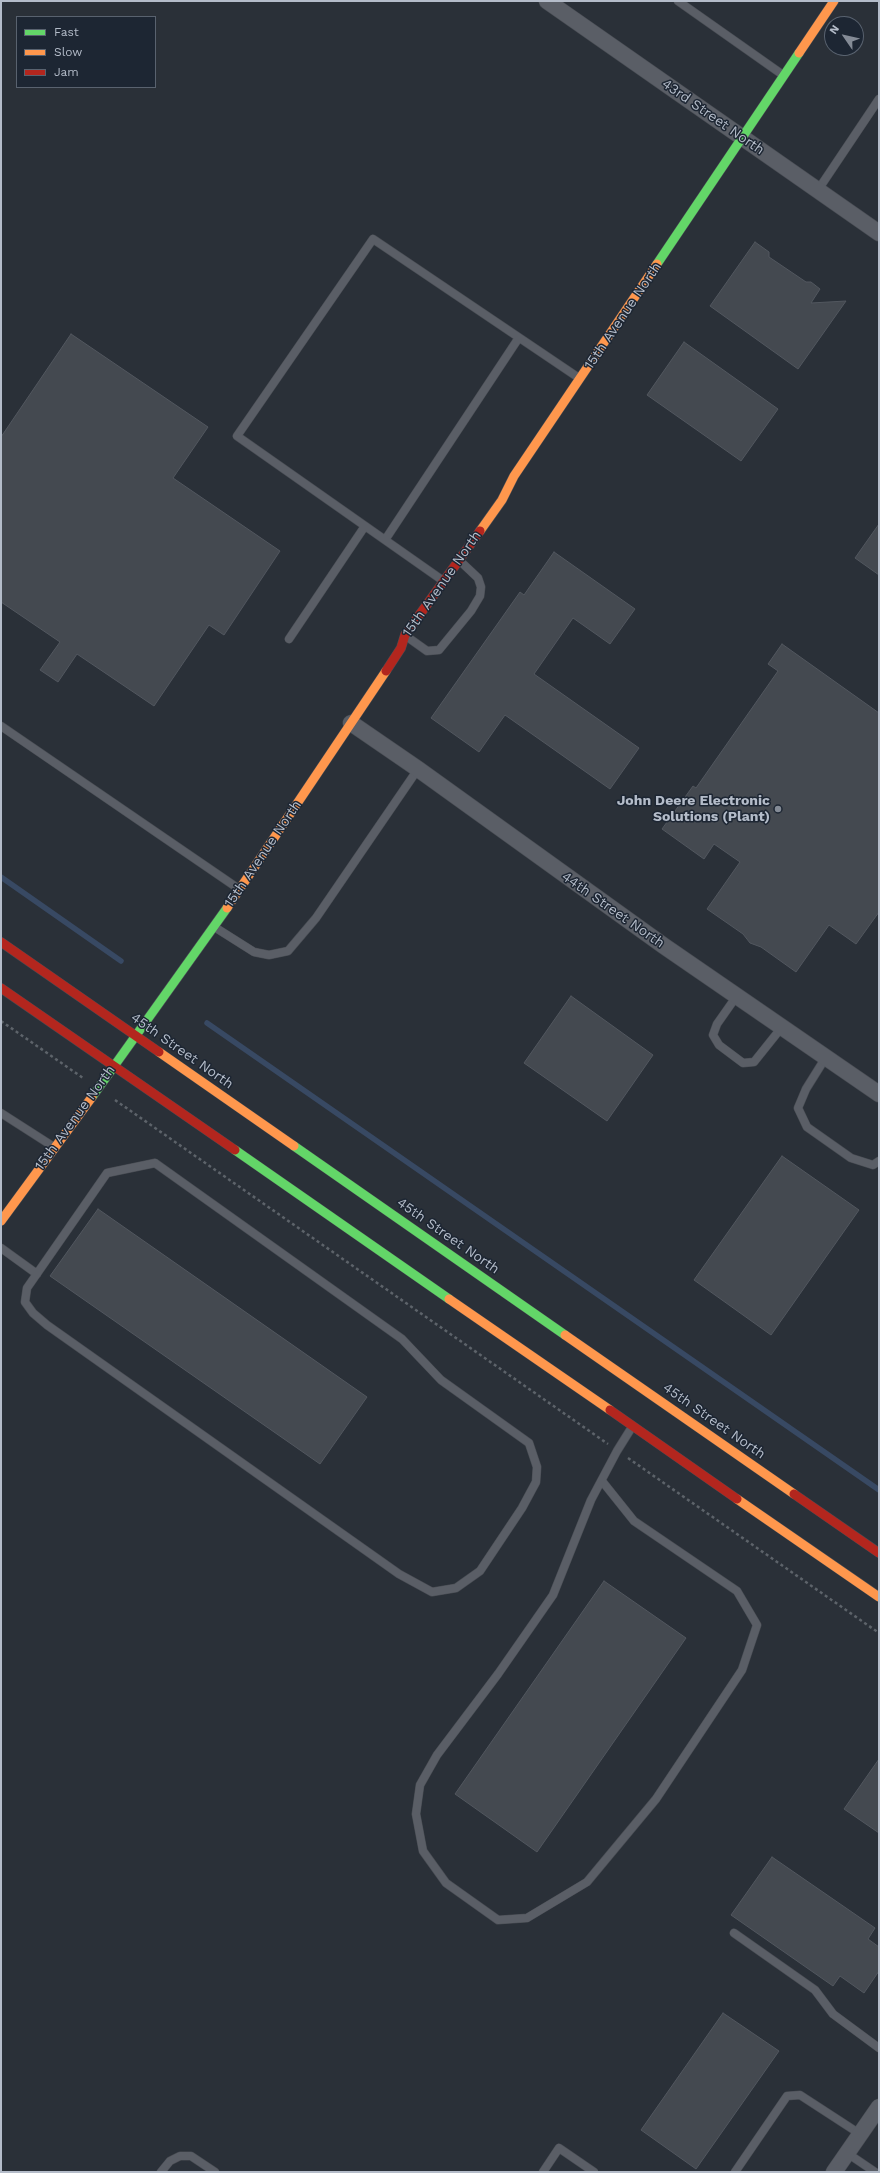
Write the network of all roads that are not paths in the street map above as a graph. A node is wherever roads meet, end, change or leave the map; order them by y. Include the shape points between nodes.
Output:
1 (547, 1) edge
2 (678, 1) edge
3 (834, 1) edge
4 (784, 76) junction
5 (879, 99) edge
6 (742, 137) junction
7 (818, 190) junction
8 (879, 233) edge
9 (518, 338) junction
10 (580, 379) junction
11 (365, 526) junction
12 (384, 540) junction
13 (459, 559) junction
14 (445, 582) junction
15 (405, 635) junction
16 (289, 639) dead end
17 (350, 723) junction
18 (1, 726) edge
19 (418, 768) junction
20 (240, 890) junction
21 (214, 926) junction
22 (1, 942) edge
23 (1, 988) edge
24 (736, 997) junction
25 (782, 1027) junction
26 (135, 1036) junction
27 (826, 1057) junction
28 (112, 1066) junction
29 (879, 1094) edge
30 (1, 1113) edge
31 (54, 1147) junction
32 (879, 1162) edge
33 (1, 1221) edge
34 (1, 1248) edge
35 (36, 1274) junction
36 (632, 1427) junction
37 (602, 1481) junction
38 (879, 1553) edge
39 (879, 1597) edge
40 (734, 1933) dead end
41 (879, 2048) edge
42 (879, 2107) edge
43 (860, 2134) junction
44 (847, 2153) junction
45 (161, 2172) edge
46 (215, 2172) edge
47 (543, 2172) edge
48 (594, 2172) edge
49 (735, 2172) edge
50 (834, 2172) edge
51 (875, 2172) edge

1 - 6 street, 43rd Street North
2 - 4 lane
3 - 4 main road, 15th Avenue North
4 - 6 main road, 15th Avenue North
5 - 7 lane
6 - 7 street, 43rd Street North
6 - 10 main road, 15th Avenue North
7 - 8 street, 43rd Street North
9 - 10 lane
9 - 11 lane via 373,239 237,436
9 - 12 lane
10 - 13 main road, 15th Avenue North via 514,476 502,500
11 - 12 lane
11 - 16 lane
12 - 14 lane
13 - 14 main road, 15th Avenue North
13 - 15 lane via 478,578 481,587 480,596 472,611 439,650 427,651
14 - 15 main road, 15th Avenue North
15 - 17 main road, 15th Avenue North via 401,648
17 - 19 street, 44th Street North
17 - 20 main road, 15th Avenue North
18 - 20 lane
19 - 21 lane via 316,918 288,951 269,955 254,952
19 - 24 street, 44th Street North via 511,838
20 - 21 main road, 15th Avenue North
21 - 26 main road, 15th Avenue North via 172,988
22 - 26 main road, 45th Street North
23 - 28 main road
24 - 25 street, 44th Street North
24 - 25 lane via 717,1024 713,1035 719,1045 744,1063 754,1062
25 - 27 street, 44th Street North
26 - 28 main road, 15th Avenue North
26 - 38 main road, 45th Street North
27 - 29 street, 44th Street North
27 - 32 lane via 806,1089 798,1108 807,1127 851,1158 873,1165
28 - 31 main road, 15th Avenue North
28 - 36 main road
30 - 31 lane
31 - 33 main road, 15th Avenue North
34 - 35 lane
35 - 35 lane via 107,1173 155,1162 402,1339 441,1380 529,1443 537,1467 536,1482 480,1571 456,1588 432,1592 399,1574 47,1325 25,1302 27,1288
36 - 37 lane
36 - 39 main road
37 - 37 lane via 591,1500 553,1595 438,1755 420,1785 416,1814 423,1850 446,1883 498,1920 527,1918 587,1882 656,1799 742,1670 757,1625 737,1591 634,1521
40 - 41 lane via 815,1990 833,2014
42 - 43 street
43 - 44 street
43 - 49 lane via 800,2095 787,2096
44 - 50 street
44 - 51 lane
45 - 46 lane via 170,2161 180,2156 191,2156
47 - 48 lane via 559,2148

